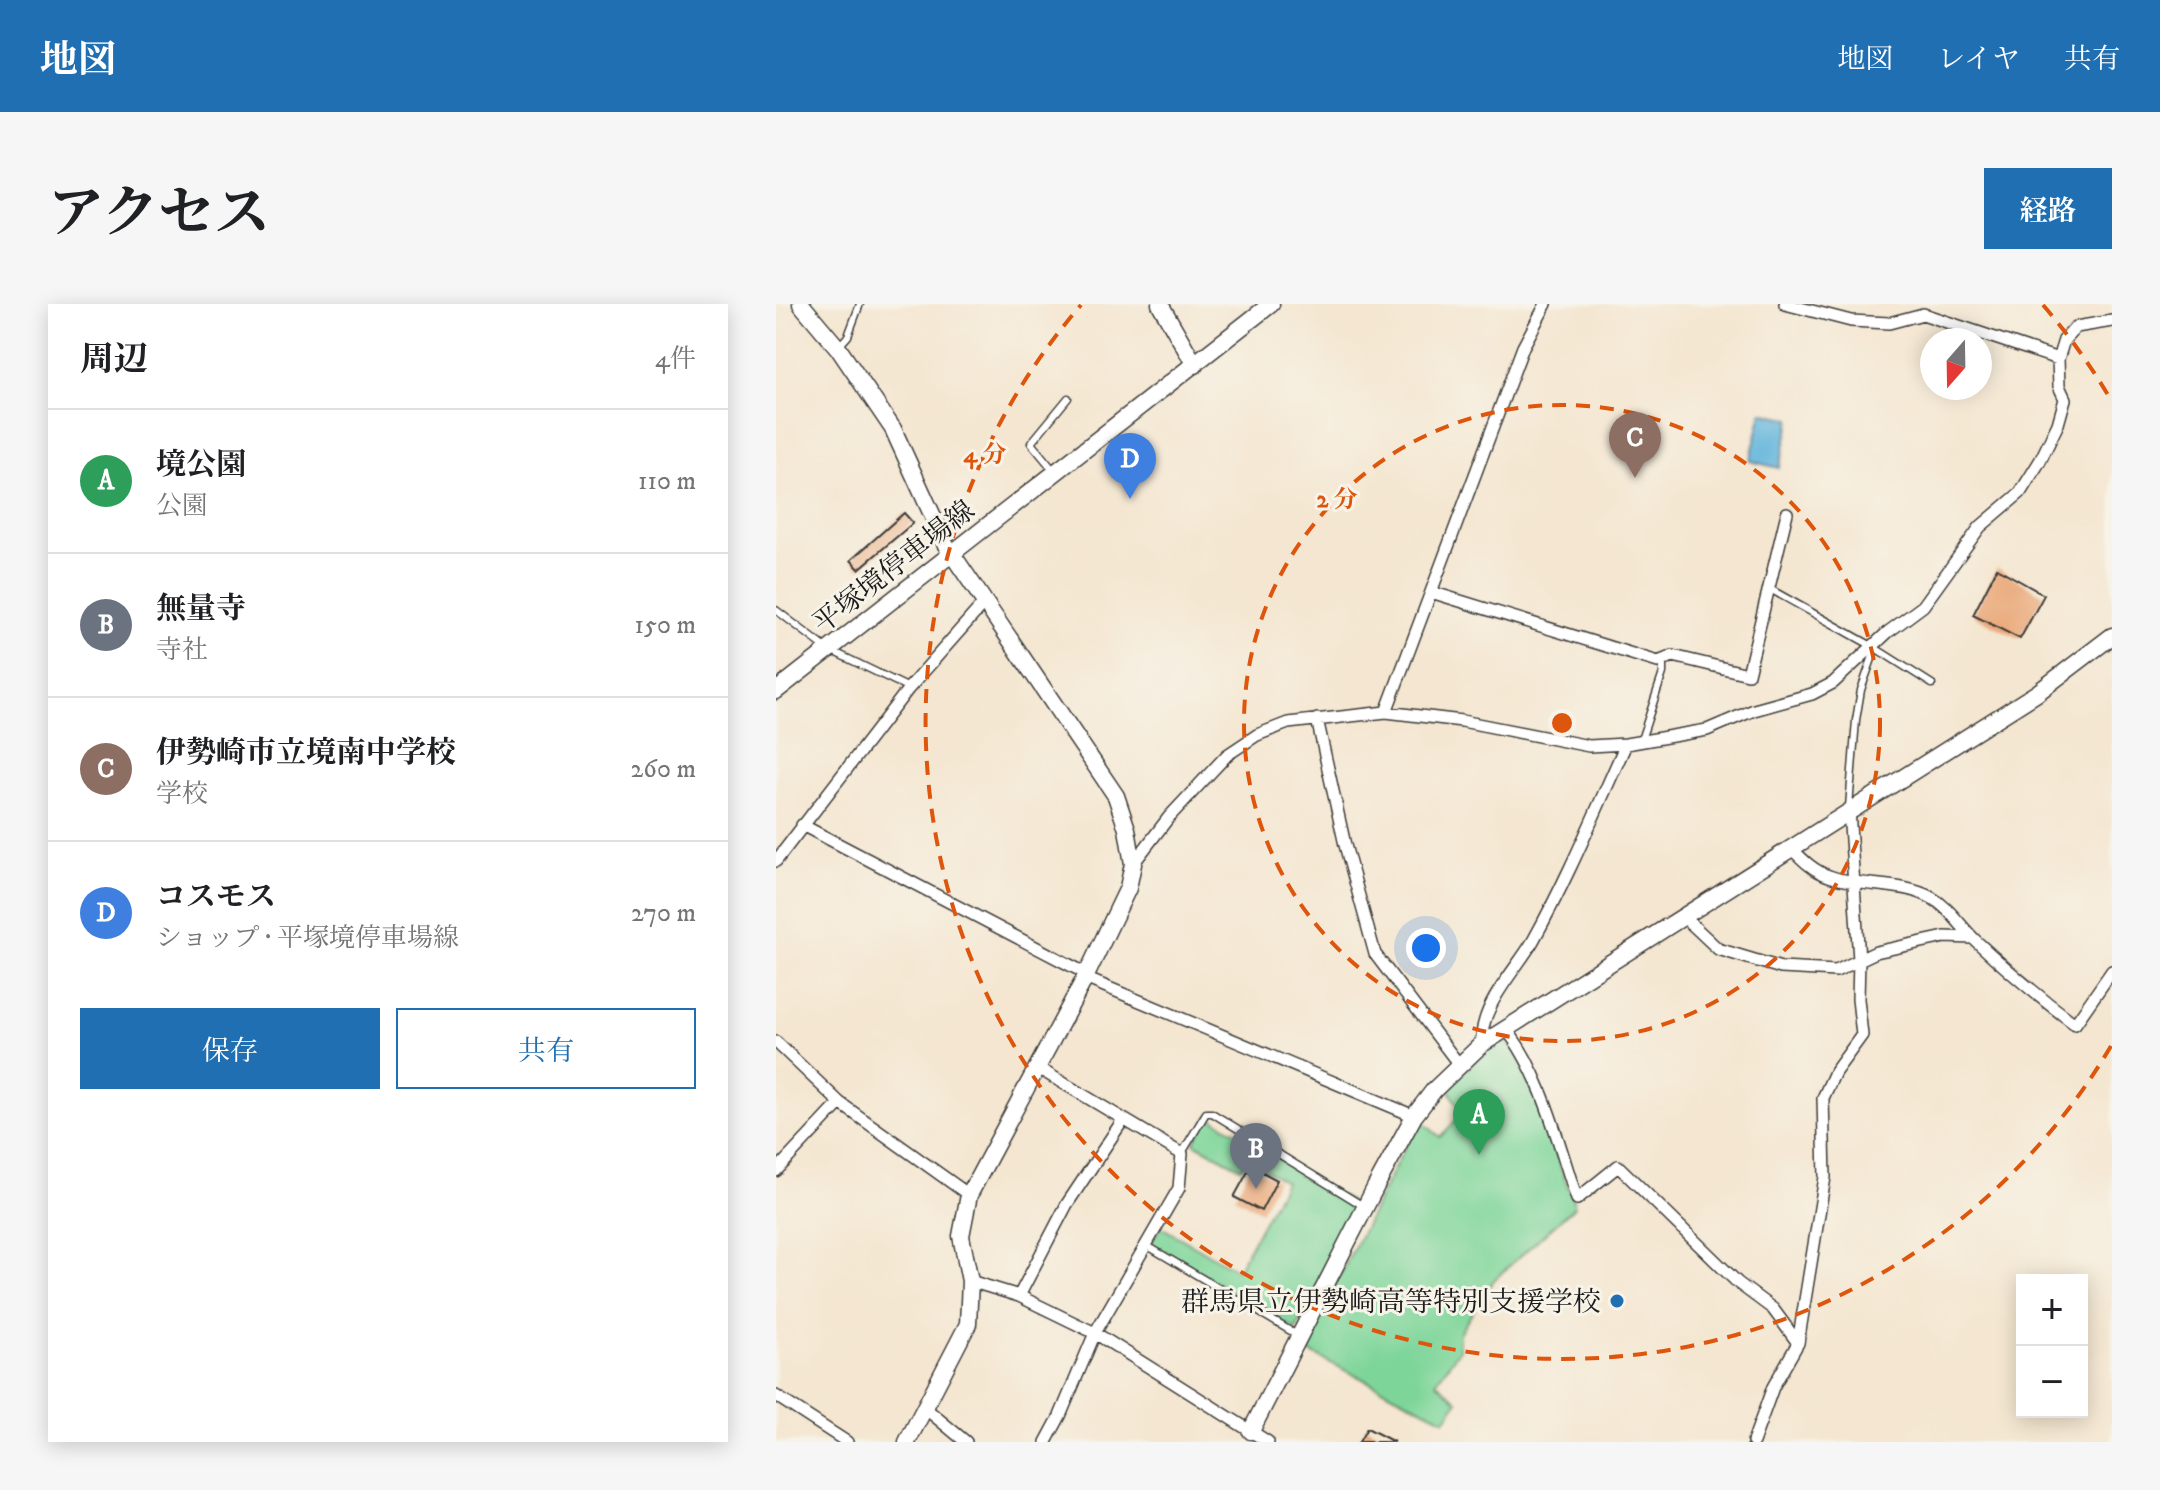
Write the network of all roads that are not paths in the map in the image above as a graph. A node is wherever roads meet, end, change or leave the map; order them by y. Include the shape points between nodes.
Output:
1 (801, 304) edge
2 (860, 304) edge
3 (1160, 304) edge
4 (1271, 304) edge
5 (1546, 304) edge
6 (1785, 304) edge
7 (2112, 321) edge
8 (838, 348) junction
9 (2058, 359) junction
10 (1195, 365) junction
11 (1068, 398) dead end
12 (1055, 472) junction
13 (1787, 513) dead end
14 (951, 553) junction
15 (1768, 589) junction
16 (1431, 592) junction
17 (984, 603) junction
18 (776, 610) edge
19 (2112, 636) edge
20 (1870, 648) junction
21 (829, 649) junction
22 (1663, 659) junction
23 (1932, 684) dead end
24 (909, 688) junction
25 (776, 691) edge
26 (1386, 712) junction
27 (1317, 719) junction
28 (1641, 740) junction
29 (1626, 744) junction
30 (1849, 810) junction
31 (802, 825) junction
32 (1790, 847) junction
33 (776, 861) edge
34 (1133, 864) junction
35 (1852, 881) junction
36 (1683, 916) junction
37 (1973, 938) junction
38 (1859, 960) junction
39 (2112, 971) edge
40 (1086, 976) junction
41 (1505, 1028) junction
42 (776, 1042) edge
43 (1482, 1044) junction
44 (1460, 1066) junction
45 (1038, 1068) junction
46 (840, 1103) junction
47 (1414, 1116) junction
48 (1123, 1120) junction
49 (1182, 1154) junction
50 (776, 1171) edge
51 (969, 1195) junction
52 (1365, 1207) junction
53 (1146, 1245) junction
54 (970, 1281) junction
55 (1019, 1296) junction
56 (1095, 1333) junction
57 (1299, 1336) junction
58 (1798, 1343) junction
59 (776, 1396) edge
60 (925, 1408) junction
61 (1247, 1436) edge
62 (847, 1442) edge
63 (907, 1442) edge
64 (966, 1442) edge
65 (1046, 1442) edge
66 (1268, 1442) edge
67 (1753, 1442) edge

1 - 8 street
2 - 8 lane
3 - 10 street
4 - 10 street, 平塚境停車場線
5 - 16 street via 1523,347
6 - 9 street via 1851,321 1889,323 1923,314
7 - 9 street via 2076,327 2064,340
8 - 14 street via 893,429
9 - 20 street via 2065,399 2058,424 2020,493 1980,527 1923,606
10 - 12 street, 平塚境停車場線
11 - 12 lane via 1031,443
12 - 14 street, 平塚境停車場線
13 - 15 street
14 - 17 street
14 - 21 street, 平塚境停車場線
15 - 20 lane
15 - 22 street via 1748,674 1673,656
16 - 22 street via 1658,662
16 - 26 street
17 - 24 street
17 - 34 street via 1116,796
18 - 21 lane
19 - 30 street via 2037,693
20 - 23 lane
20 - 28 street via 1833,683 1812,694 1707,730
20 - 30 lane via 1873,656 1856,720
21 - 24 lane
21 - 25 street, 平塚境停車場線
22 - 28 lane
24 - 31 street
26 - 27 street
26 - 29 street via 1589,746
27 - 34 street via 1267,731 1227,755
27 - 44 street via 1375,954
28 - 29 street
29 - 43 street via 1532,942 1501,989 1481,1031
30 - 32 street
30 - 35 street
31 - 33 street
31 - 40 street
32 - 35 street via 1811,868
32 - 36 street
34 - 40 street via 1128,888
35 - 37 street via 1931,898
35 - 38 street
36 - 38 street via 1718,949 1781,968 1836,971
36 - 41 street
37 - 38 street via 1945,937
37 - 39 street via 2075,1024
38 - 58 street via 1862,1035 1823,1098 1825,1177
40 - 45 street
40 - 47 street
41 - 43 street
41 - 58 street via 1521,1046 1577,1199 1618,1166 1738,1283 1773,1309
42 - 46 street
43 - 44 street
44 - 47 street
45 - 48 street
45 - 51 street
46 - 50 street
46 - 51 street
47 - 52 street
48 - 49 street
48 - 55 street via 1067,1204
49 - 52 lane via 1206,1113 1212,1113
49 - 53 street via 1179,1188
51 - 54 street via 961,1236
52 - 57 street
53 - 56 street
53 - 57 lane
54 - 55 street
54 - 60 street via 968,1324
55 - 56 street
56 - 61 street
56 - 65 street
57 - 61 street
58 - 67 street via 1773,1387
59 - 62 street
60 - 63 street
60 - 64 street
61 - 66 street

